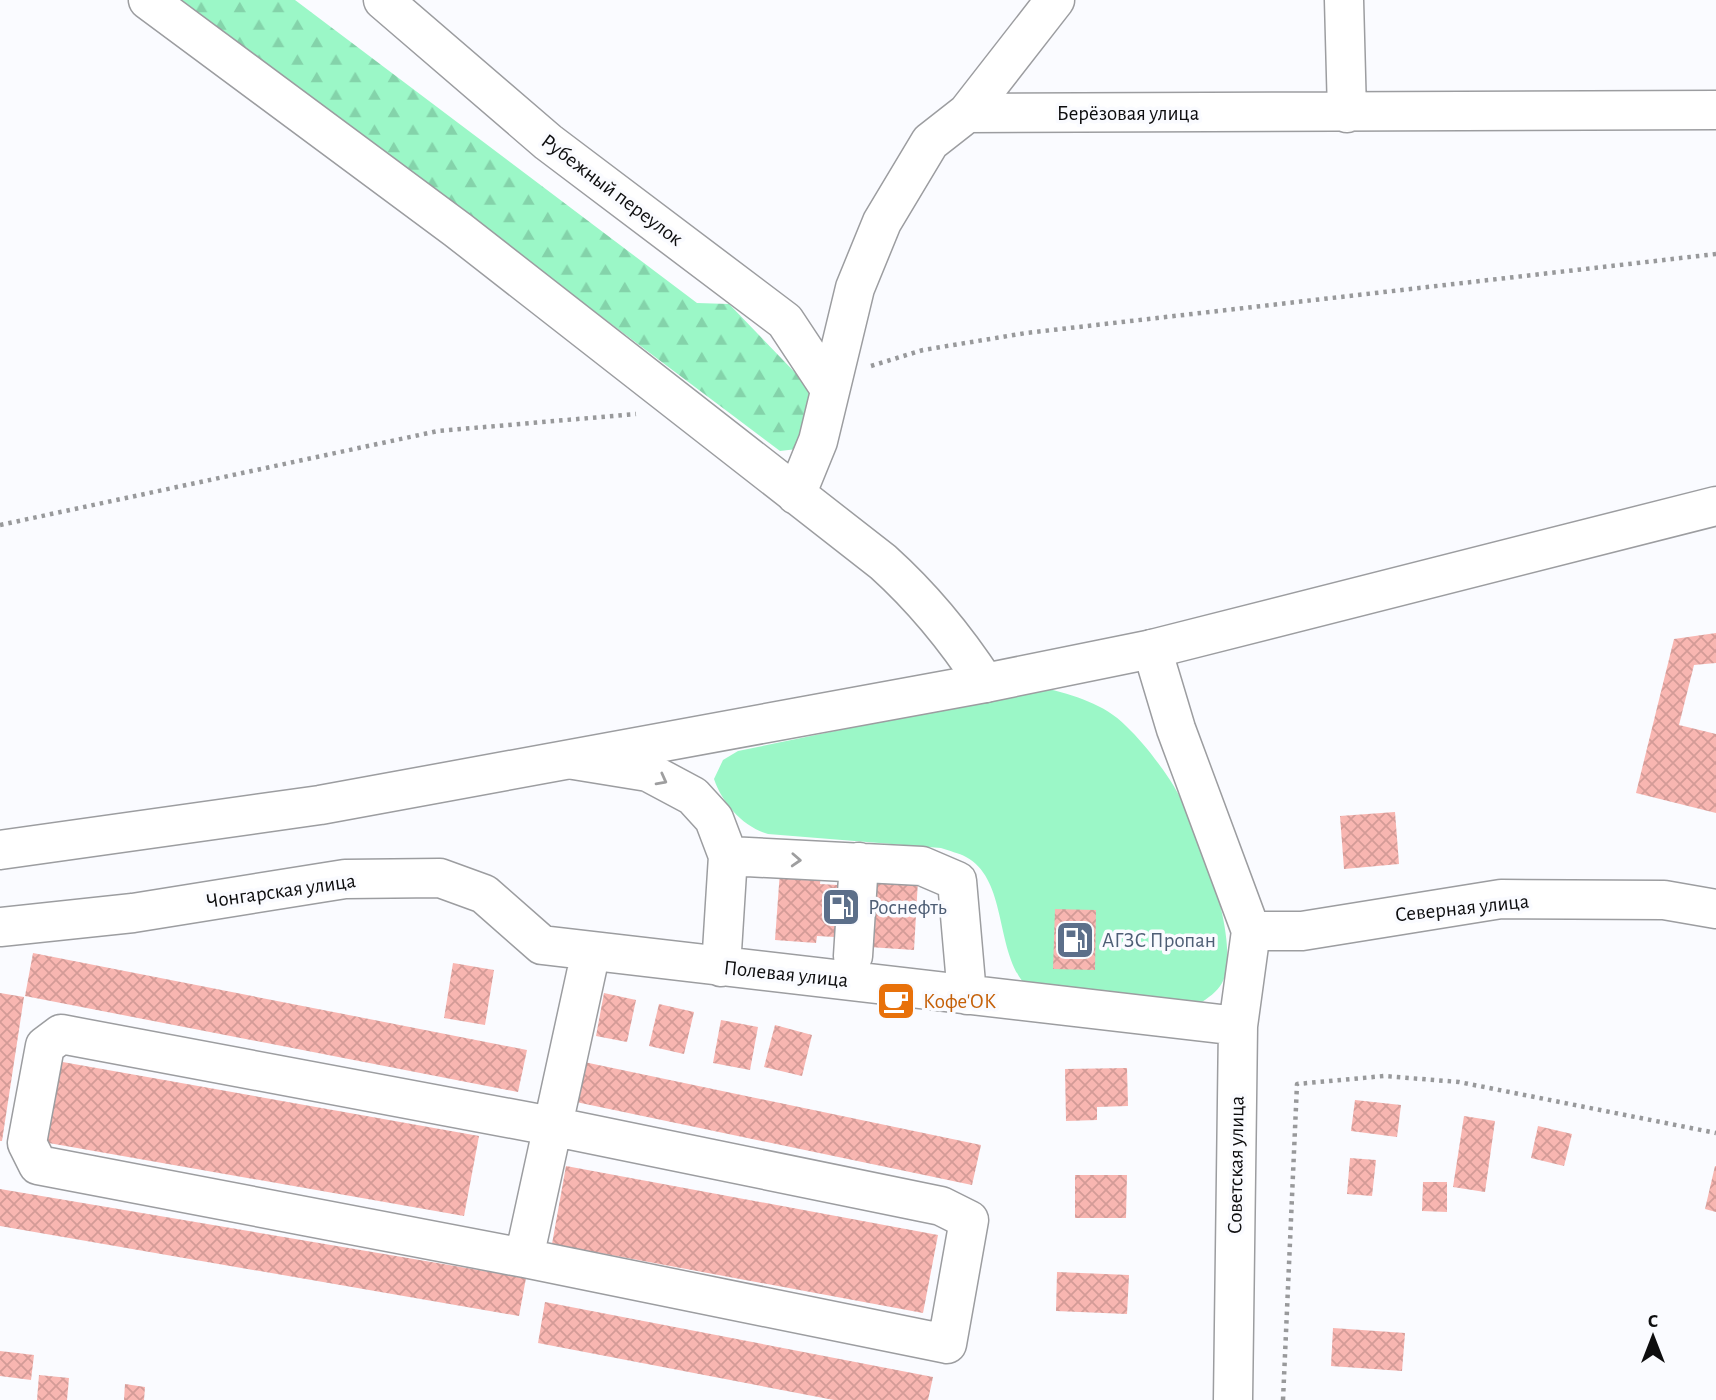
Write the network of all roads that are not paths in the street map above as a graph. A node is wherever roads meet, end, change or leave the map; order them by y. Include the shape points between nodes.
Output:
1 (148, 0) edge
2 (383, 0) edge
3 (1055, 0) edge
4 (1344, 0) edge
5 (1716, 110) edge
6 (967, 113) junction
7 (1348, 113) junction
8 (830, 390) junction
9 (796, 495) junction
10 (1716, 506) edge
11 (1152, 649) junction
12 (985, 683) junction
13 (572, 760) junction
14 (0, 850) edge
15 (728, 856) junction
16 (859, 862) junction
17 (1716, 909) edge
18 (0, 927) edge
19 (1251, 931) junction
20 (542, 945) joint
21 (591, 951) junction
22 (722, 956) junction
23 (853, 956) junction
24 (966, 980) junction
25 (1238, 1026) junction
26 (551, 1126) junction
27 (524, 1258) junction
28 (1233, 1400) edge

1 - 9 main road via 458,230
2 - 8 main road, Рубежный переулок via 548,142 785,321
3 - 6 main road
4 - 7 main road
5 - 7 main road, Берёзовая улица
6 - 7 main road, Берёзовая улица
6 - 8 main road via 930,142 882,222 855,288
8 - 9 main road via 818,441
9 - 12 main road via 922,597
10 - 11 main road
11 - 12 main road
11 - 19 main road via 1176,729
12 - 13 main road
13 - 14 main road via 320,804
13 -> 15 main road via 648,772 693,796 714,819
15 -> 16 main road
15 - 22 main road
16 - 23 main road
16 - 24 main road via 922,866 957,881
17 - 19 main road, Северная улица via 1664,900 1501,899 1302,931
18 - 20 main road, Чонгарская улица via 133,913 345,879 440,878 484,894
19 - 25 main road, Советская улица
20 - 21 main road, Полевая улица
21 - 22 main road, Полевая улица
21 - 26 main road
22 - 23 main road
22 - 24 main road, Полевая улица
23 - 24 main road
24 - 25 main road, Полевая улица
25 - 28 main road, Советская улица
26 - 27 main road
26 - 27 main road via 941,1206 969,1220 947,1344
26 - 27 main road via 61,1034 45,1046 27,1143 38,1165

